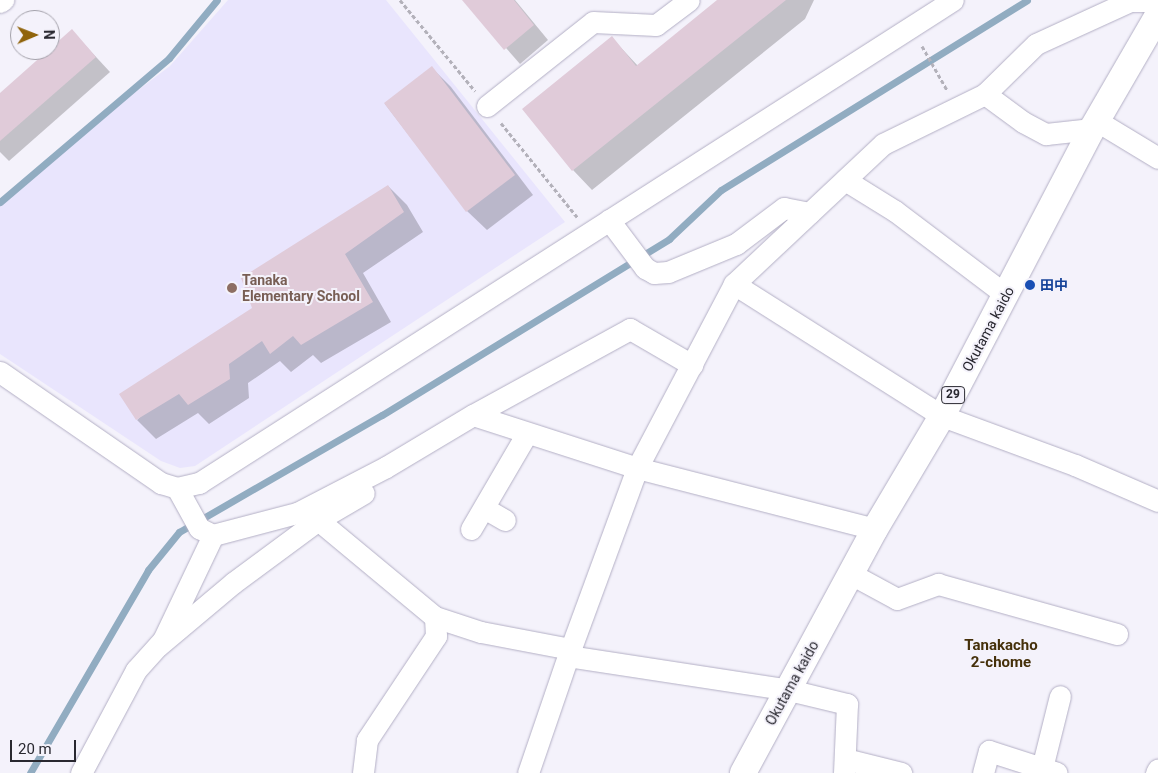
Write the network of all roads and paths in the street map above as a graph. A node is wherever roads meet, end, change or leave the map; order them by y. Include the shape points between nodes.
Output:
1 (689, 0) edge
2 (953, 0) edge
3 (1158, 1) edge
4 (1155, 27) edge
5 (925, 50) dead end
6 (939, 74) dead end
7 (985, 94) junction
8 (487, 106) dead end
9 (1094, 125) junction
10 (1158, 158) edge
11 (845, 180) junction
12 (810, 213) junction
13 (609, 220) junction
14 (734, 284) junction
15 (1006, 294) junction
16 (692, 365) junction
17 (0, 372) edge
18 (473, 415) junction
19 (942, 416) junction
20 (527, 433) junction
21 (386, 467) junction
22 (637, 468) junction
23 (177, 488) junction
24 (1158, 501) edge
25 (484, 508) junction
26 (318, 520) junction
27 (505, 520) dead end
28 (201, 527) junction
29 (471, 529) dead end
30 (875, 529) junction
31 (851, 574) junction
32 (435, 618) junction
33 (1117, 634) dead end
34 (161, 643) junction
35 (569, 652) junction
36 (789, 690) junction
37 (1060, 696) dead end
38 (844, 766) edge
39 (1158, 769) edge
40 (1049, 770) edge
41 (81, 773) edge
42 (363, 773) edge
43 (528, 773) edge
44 (743, 773) edge
45 (901, 773) edge
46 (983, 773) edge
47 (1156, 773) edge

1 - 8 street via 656,25 593,22
2 - 13 street
3 - 7 street via 1130,1 1036,44
4 - 9 main road, Okutama kaido / 29
5 - 6 path
7 - 9 street via 1023,122 1046,134
7 - 11 street via 883,144
9 - 10 street
9 - 15 main road, Okutama kaido / 29
11 - 12 street
11 - 15 street via 895,211
12 - 13 street via 784,208 736,244 668,272 654,273 640,262
12 - 14 street
13 - 23 street via 199,483
14 - 16 street
14 - 19 street
15 - 19 main road, Okutama kaido / 29
16 - 18 street via 630,329
16 - 22 street
17 - 23 street via 162,483
18 - 20 street
18 - 21 street
19 - 24 street via 1074,465
19 - 30 main road, Okutama kaido / 29
20 - 22 street
20 - 25 street
21 - 26 street via 371,488
21 - 28 street via 297,513
22 - 30 street
22 - 35 street
23 - 28 street
25 - 27 street
25 - 29 street
26 - 32 street
26 - 34 street via 232,583
28 - 34 street
30 - 31 main road, Okutama kaido / 29
31 - 33 street via 897,599 938,584
31 - 36 main road, Okutama kaido / 29
32 - 35 street
32 - 42 street via 436,636 367,740
34 - 41 street via 136,670
35 - 36 street
35 - 43 street
36 - 38 street via 847,704
36 - 44 main road, Okutama kaido / 29
37 - 40 street
38 - 45 street
39 - 47 street
40 - 46 street via 989,751

